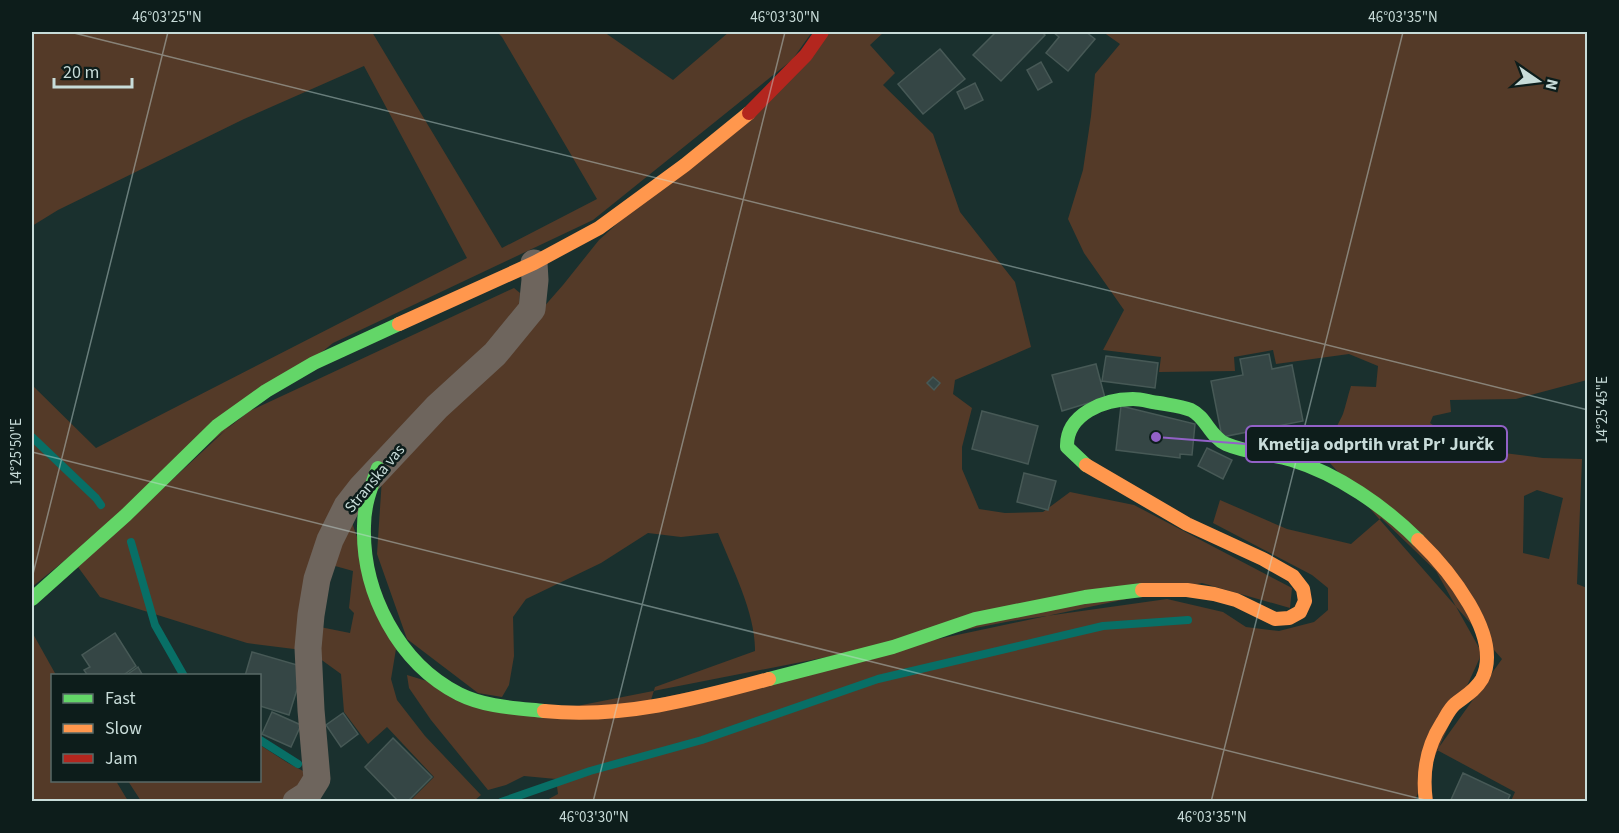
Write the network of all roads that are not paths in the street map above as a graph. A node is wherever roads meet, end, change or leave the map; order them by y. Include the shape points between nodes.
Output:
1 (822, 32) edge
2 (534, 263) junction
3 (378, 468) junction
4 (32, 599) edge
5 (296, 801) edge
6 (1426, 801) edge

1 - 2 street via 806,55 754,109 685,165 599,228
2 - 3 street, Stranska vas via 532,309 495,354
2 - 4 street via 314,363 266,391 217,426
3 - 5 street, Stranska vas via 347,506 317,579 308,648 316,779 307,795
3 - 6 street via 367,500 364,526 373,587 382,614 398,639 436,681 460,696 504,707 554,712 641,709 893,647 975,619 1085,597 1141,590 1187,590 1236,600 1275,619 1289,618 1300,612 1305,601 1303,589 1293,576 1144,500 1087,466 1067,447 1067,434 1075,422 1087,411 1112,402 1133,399 1194,411 1213,437 1228,446 1298,462 1322,472 1380,508 1408,529 1437,560 1477,620 1488,658 1484,674 1475,689 1454,705 1431,741 1424,762

